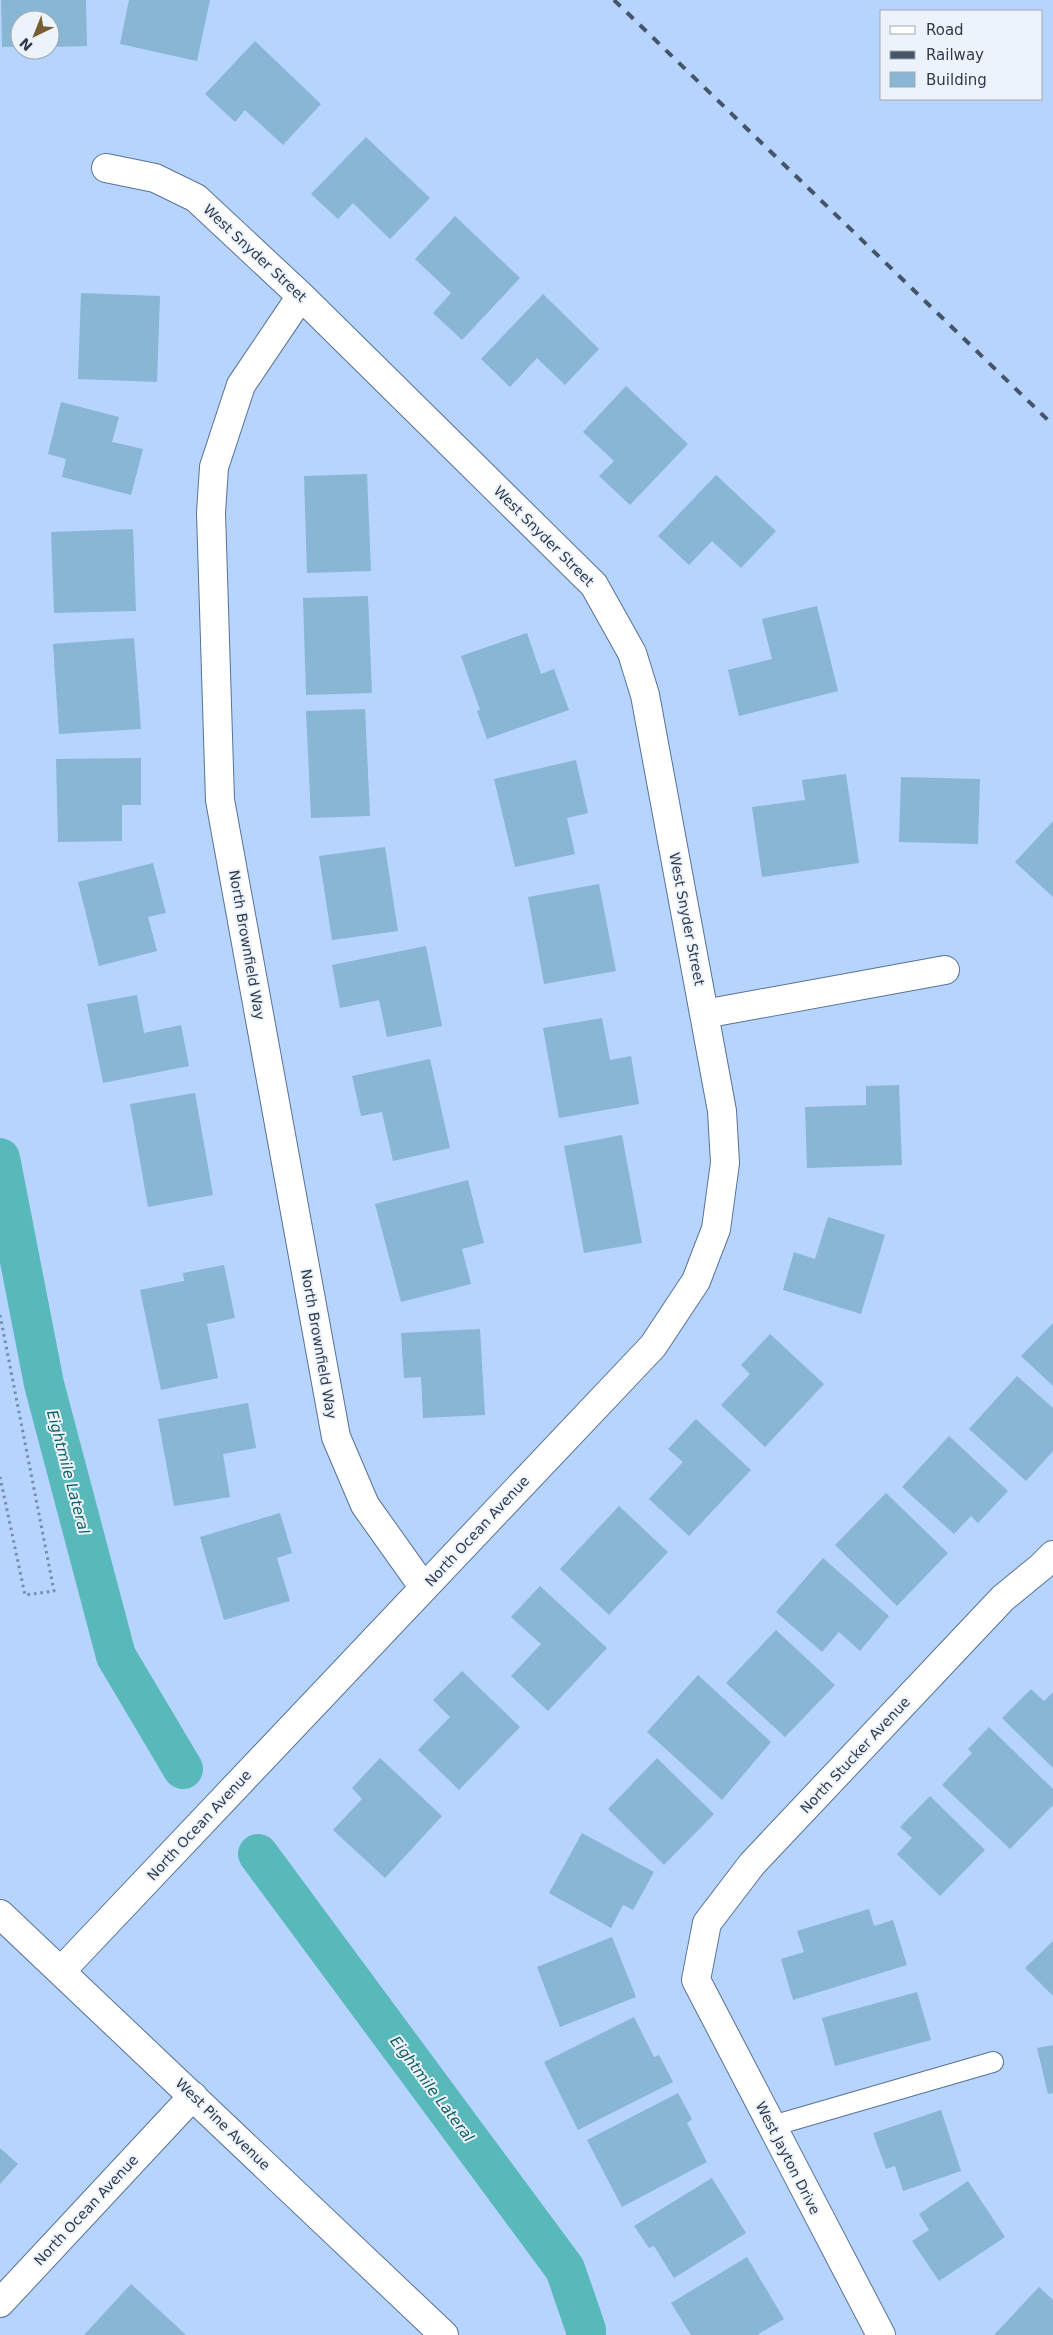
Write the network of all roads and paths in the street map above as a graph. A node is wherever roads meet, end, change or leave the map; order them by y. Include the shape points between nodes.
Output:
1 (106, 168) dead end
2 (301, 296) junction
3 (945, 970) dead end
4 (704, 1014) junction
5 (0, 1315) edge
6 (0, 1477) edge
7 (1049, 1567) edge
8 (424, 1588) junction
9 (0, 1914) edge
10 (61, 1971) junction
11 (696, 1980) joint
12 (993, 2062) dead end
13 (193, 2096) junction
14 (772, 2126) junction
15 (0, 2303) edge
16 (444, 2335) edge
17 (881, 2335) edge

1 - 2 street, West Snyder Street via 155,178 196,198
2 - 4 street, West Snyder Street via 594,585 632,653 645,695
2 - 8 street, North Brownfield Way via 241,385 214,467 211,513 220,800 336,1437 365,1505
3 - 4 street
4 - 8 street, North Ocean Avenue via 722,1111 725,1164 716,1229 696,1282 653,1346
5 - 6 path via 54,1591 25,1595
7 - 11 street, North Stucker Avenue via 1003,1598 752,1864 707,1923
8 - 10 street, North Ocean Avenue
9 - 10 street, West Pine Avenue
10 - 13 street, West Pine Avenue
11 - 14 street, West Jayton Drive
12 - 14 lane
13 - 15 street, North Ocean Avenue
13 - 16 street, West Pine Avenue
14 - 17 street, West Jayton Drive

